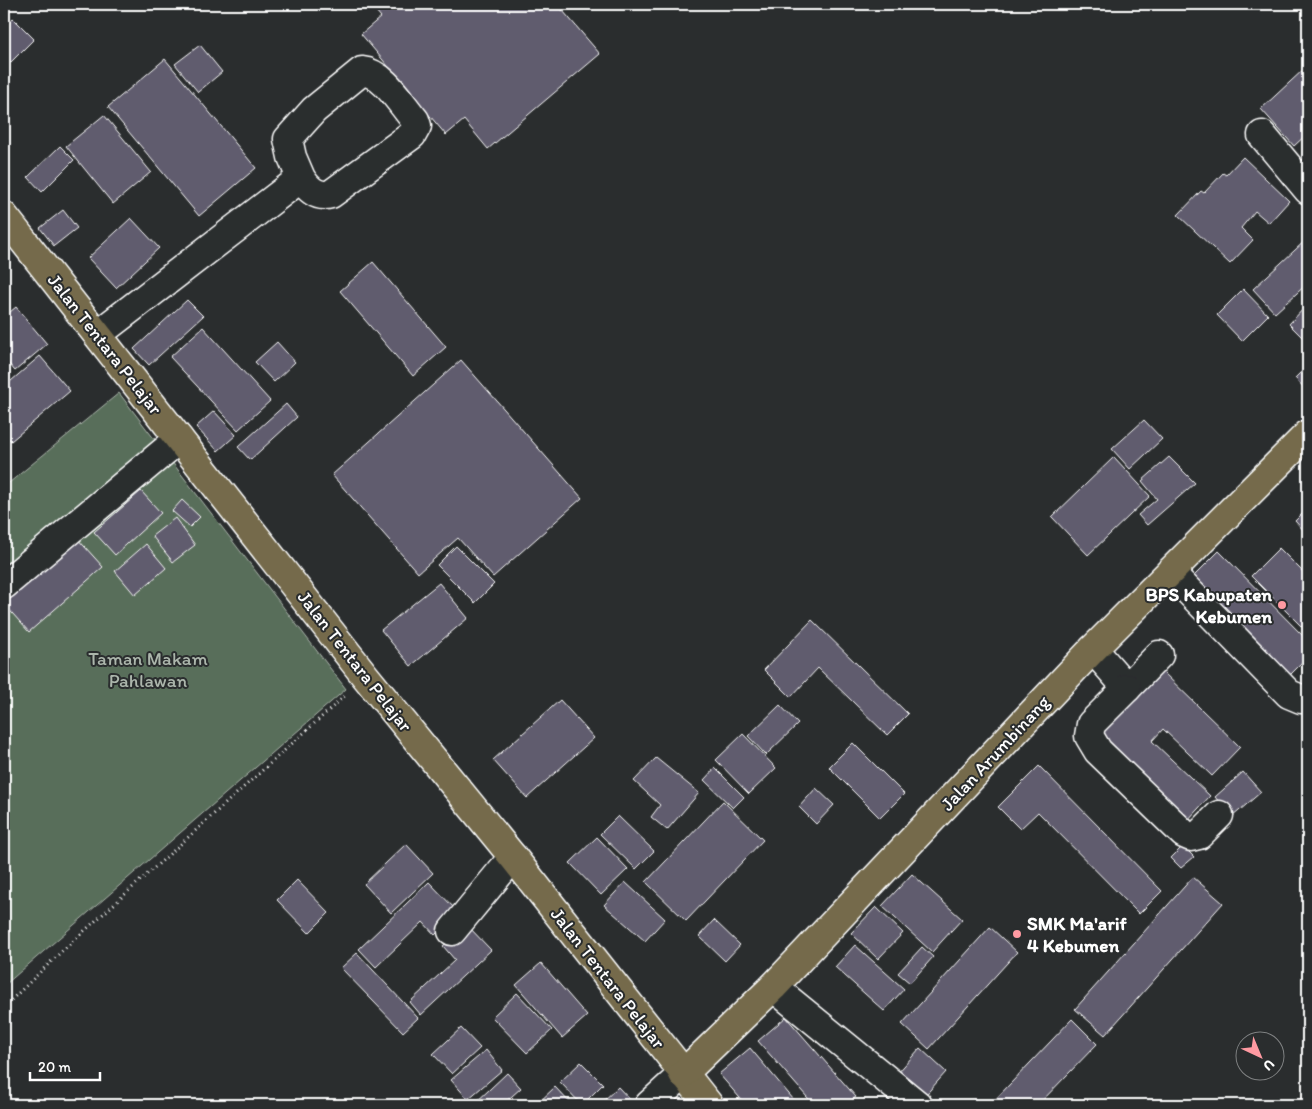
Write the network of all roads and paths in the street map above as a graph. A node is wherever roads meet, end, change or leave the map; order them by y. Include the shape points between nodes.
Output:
1 (1262, 135) dead end
2 (301, 178) junction
3 (1308, 190) edge
4 (4, 216) edge
5 (98, 334) junction
6 (1308, 434) edge
7 (178, 439) junction
8 (1170, 572) junction
9 (4, 585) edge
10 (1094, 649) junction
11 (1159, 655) dead end
12 (366, 677) junction
13 (1127, 688) junction
14 (1308, 699) edge
15 (1219, 815) dead end
16 (513, 857) junction
17 (452, 931) dead end
18 (773, 987) junction
19 (4, 1007) edge
20 (683, 1074) junction
21 (649, 1105) edge
22 (709, 1105) edge
23 (918, 1105) edge

1 - 3 street
2 - 2 street via 288,138 314,110 362,72 372,72 380,78 415,120 417,126 412,135 331,194 317,194
2 - 5 street
4 - 5 main road, Jalan Tentara Pelajar
5 - 7 main road, Jalan Tentara Pelajar
6 - 8 main road, Jalan Arumbinang
7 - 9 street
7 - 12 main road, Jalan Tentara Pelajar
8 - 10 main road, Jalan Arumbinang
8 - 14 street via 1289,694
10 - 13 street
10 - 18 main road, Jalan Arumbinang
11 - 13 street
12 - 16 main road, Jalan Tentara Pelajar
12 - 19 path
13 - 15 street via 1091,724 1089,736 1098,751 1184,834 1192,837 1199,834
16 - 17 street
16 - 20 main road, Jalan Tentara Pelajar
18 - 20 main road, Jalan Arumbinang
18 - 23 street
20 - 21 street
20 - 22 main road, Jalan Tentara Pelajar

